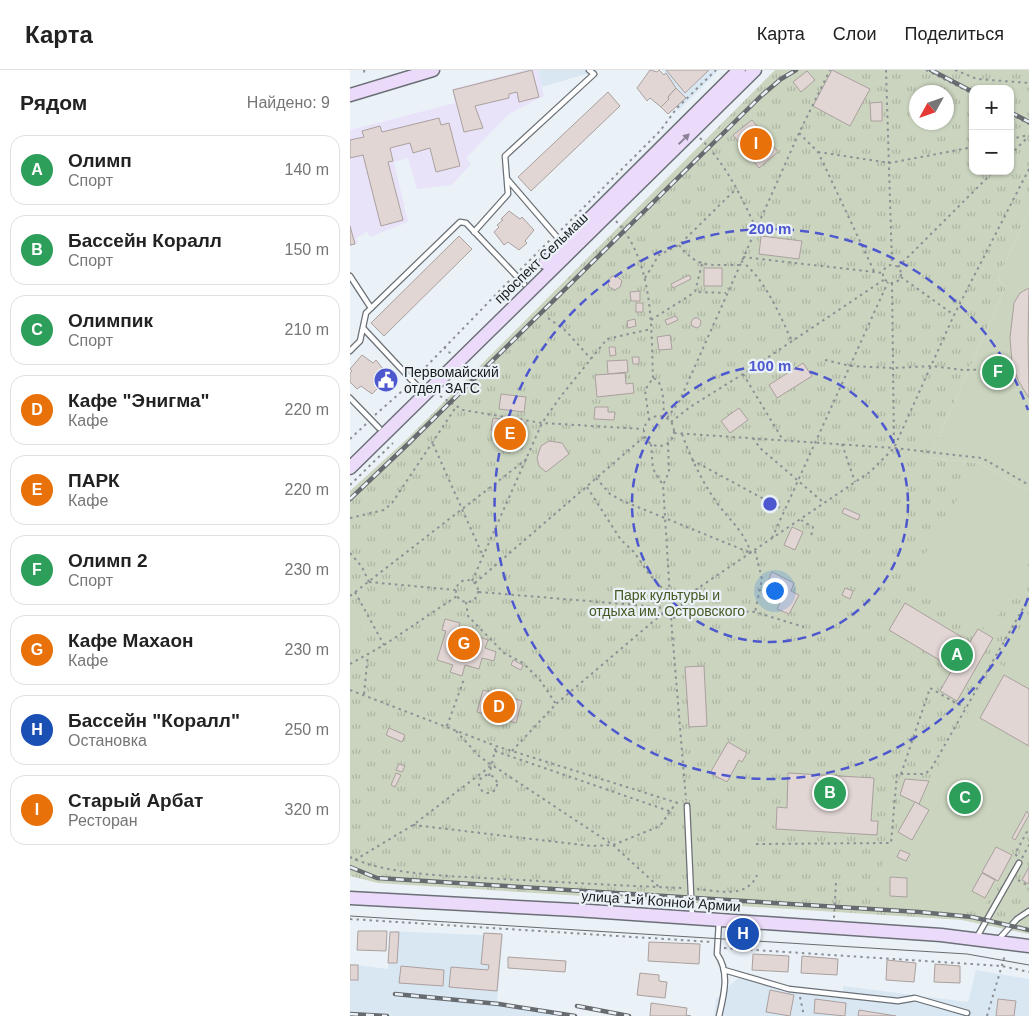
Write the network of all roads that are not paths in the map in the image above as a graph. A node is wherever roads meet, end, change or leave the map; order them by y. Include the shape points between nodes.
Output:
1 (433, 70) edge
2 (589, 70) edge
3 (739, 70) edge
4 (755, 70) edge
5 (350, 95) edge
6 (507, 179) junction
7 (474, 232) junction
8 (559, 240) junction
9 (350, 276) edge
10 (524, 284) junction
11 (371, 308) junction
12 (364, 329) junction
13 (350, 351) edge
14 (416, 384) junction
15 (350, 398) edge
16 (374, 424) junction
17 (350, 457) edge
18 (350, 468) edge
19 (687, 806) road end
20 (1020, 861) road end
21 (350, 898) edge
22 (1029, 911) edge
23 (692, 918) junction
24 (719, 920) junction
25 (976, 939) junction
26 (1002, 942) junction
27 (1029, 946) edge
28 (724, 970) junction
29 (967, 1013) dead end
30 (720, 1016) edge

1 - 5 main road
2 - 6 lane via 594,74 506,156
3 - 8 main road, проспект Сельмаш
18 -> 4 main road, проспект Сельмаш
6 - 7 lane via 508,194
6 - 8 lane
7 - 10 lane
7 - 11 lane via 460,222
8 - 10 main road, проспект Сельмаш
9 - 11 lane
10 - 14 main road, проспект Сельмаш
11 - 12 lane via 366,313
12 - 13 lane via 360,341
12 - 14 lane
14 - 16 main road, проспект Сельмаш
15 - 16 lane
16 - 17 main road, проспект Сельмаш
19 - 23 lane
20 - 25 lane
21 - 23 main road, улица 1-й Конной Армии
22 - 26 lane via 1017,919
23 - 24 main road, улица 1-й Конной Армии
24 - 25 main road, улица 1-й Конной Армии
24 - 28 lane via 717,954 724,963
25 - 26 main road, улица 1-й Конной Армии
26 - 27 main road, улица 1-й Конной Армии
28 - 29 lane via 799,990 898,1001 915,998
28 - 30 lane via 725,990

